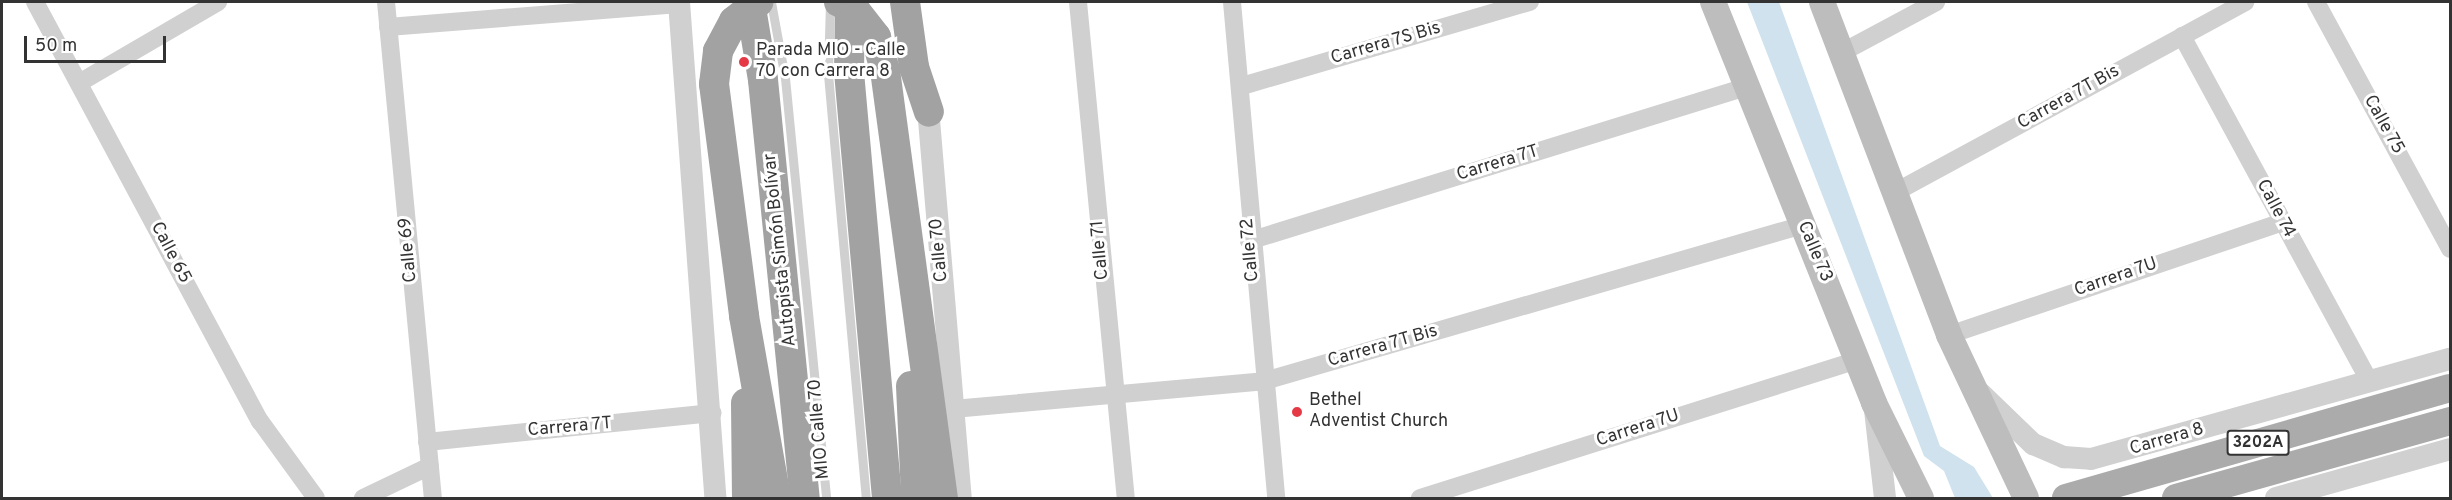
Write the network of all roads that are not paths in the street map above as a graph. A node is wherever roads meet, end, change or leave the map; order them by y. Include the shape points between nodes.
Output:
1 (35, 2) edge
2 (218, 2) edge
3 (386, 2) edge
4 (750, 2) edge
5 (758, 2) edge
6 (771, 2) edge
7 (830, 2) edge
8 (839, 2) edge
9 (850, 2) edge
10 (905, 2) edge
11 (919, 2) edge
12 (1078, 2) edge
13 (1232, 2) edge
14 (1530, 2) edge
15 (1713, 2) edge
16 (1822, 2) edge
17 (1936, 2) edge
18 (2245, 2) edge
19 (2316, 2) edge
20 (679, 3) edge
21 (528, 9) edge
22 (388, 27) junction
23 (2182, 36) junction
24 (1841, 53) junction
25 (79, 83) junction
26 (1242, 86) junction
27 (1746, 87) junction
28 (929, 112) junction
29 (1892, 194) junction
30 (2282, 222) junction
31 (1803, 225) junction
32 (1249, 241) junction
33 (2451, 249) edge
34 (912, 287) junction
35 (744, 316) junction
36 (1949, 335) junction
37 (2451, 359) edge
38 (1857, 360) junction
39 (1264, 381) junction
40 (2370, 382) junction
41 (1974, 387) junction
42 (2451, 388) edge
43 (1114, 395) junction
44 (1874, 403) junction
45 (953, 410) junction
46 (713, 413) junction
47 (2451, 421) edge
48 (427, 441) junction
49 (2451, 449) edge
50 (2104, 458) junction
51 (430, 466) junction
52 (316, 498) edge
53 (363, 498) edge
54 (433, 498) edge
55 (715, 498) edge
56 (747, 498) edge
57 (776, 498) edge
58 (805, 498) edge
59 (826, 498) edge
60 (866, 498) edge
61 (887, 498) edge
62 (916, 498) edge
63 (943, 498) edge
64 (962, 498) edge
65 (1126, 498) edge
66 (1276, 498) edge
67 (1420, 498) edge
68 (1885, 498) edge
69 (1922, 498) edge
70 (2026, 498) edge
71 (2066, 498) edge
72 (2088, 498) edge
73 (2176, 498) edge
74 (2276, 498) edge

1 - 25 street, Calle 65
2 - 25 street
3 - 22 street, Calle 69
4 - 58 highway, Autopista Simón Bolívar via 764,80
5 - 35 highway, bridge via 734,21 718,51 714,84
6 - 59 lane, MIO Calle 70 via 785,78
7 - 60 lane via 828,74
8 - 34 highway, bridge via 855,10 876,37 885,70
9 - 61 highway via 849,72
10 - 28 highway via 914,67
11 - 28 street, Calle 70
12 - 43 street, Calle 71
13 - 26 street, Calle 72
14 - 26 street, Carrera 7S Bis
15 - 27 main road, Calle 73
16 - 24 main road
17 - 24 street
18 - 23 street, Carrera 7T Bis
19 - 33 street, Calle 75
20 - 21 street
20 - 46 street
21 - 22 street
22 - 48 street, Calle 69
23 - 29 street, Carrera 7T Bis
23 - 30 street, Calle 74
24 - 29 main road
25 - 52 street, Calle 65 via 260,421
26 - 32 street, Calle 72
27 - 31 main road, Calle 73
27 - 32 street, Carrera 7T
28 - 45 street, Calle 70
29 - 36 main road
30 - 36 street, Carrera 7U
30 - 40 street, Calle 74
31 - 38 main road, Calle 73
31 - 39 street, Carrera 7T Bis
32 - 39 street, Calle 72
34 - 62 highway
34 - 63 highway
35 - 56 highway
35 - 57 highway
36 - 41 main road
37 - 40 street, Carrera 8
38 - 44 main road, Calle 73
38 - 67 street, Carrera 7U
39 - 43 street, Carrera 7T Bis
39 - 66 street, Calle 72
40 - 50 street, Carrera 8
41 - 50 street, Carrera 8 via 2033,444 2064,457
41 - 70 main road
42 - 71 main road, Carrera 8 / 3202A, bridge
43 - 45 street, Carrera 7T Bis
43 - 65 street, Calle 71
44 - 68 street
44 - 69 main road, Calle 73
45 - 64 street, Calle 70
46 - 48 street, Carrera 7T
46 - 55 street
47 - 73 main road, 3202A
48 - 51 street, Calle 69
49 - 74 street
50 - 72 street via 2093,471
51 - 53 street
51 - 54 street, Calle 69

